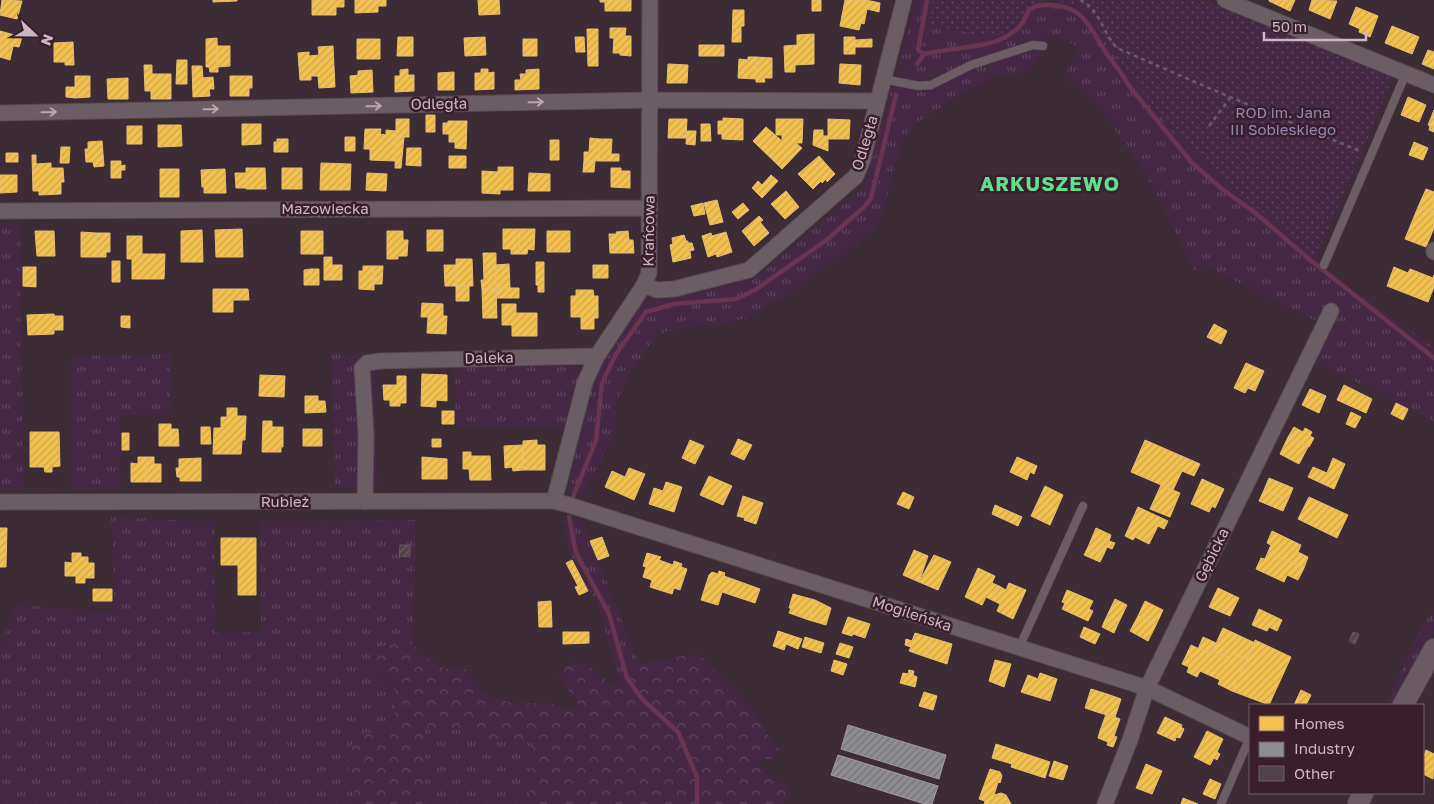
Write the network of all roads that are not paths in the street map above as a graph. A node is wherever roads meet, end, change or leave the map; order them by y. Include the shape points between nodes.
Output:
1 (650, 0) edge
2 (904, 0) edge
3 (1224, 0) edge
4 (1043, 46) dead end
5 (1406, 73) junction
6 (883, 79) junction
7 (1434, 85) edge
8 (650, 100) junction
9 (878, 100) junction
10 (0, 113) edge
11 (650, 208) junction
12 (0, 211) edge
13 (1324, 265) dead end
14 (644, 285) junction
15 (1331, 311) dead end
16 (598, 356) junction
17 (0, 502) edge
18 (365, 502) junction
19 (562, 503) junction
20 (1083, 506) dead end
21 (1019, 648) junction
22 (1434, 649) edge
23 (1147, 688) junction
24 (1404, 704) edge
25 (1249, 737) edge
26 (1249, 739) edge
27 (1105, 804) edge
28 (1222, 804) edge

1 - 8 street, Krańcowa
2 - 6 street, Odległa
3 - 5 street
4 - 6 lane via 1033,45 971,65 931,85
5 - 7 street
5 - 13 lane
6 - 9 street, Odległa
8 - 9 street, Odległa
10 -> 8 street, Odległa
8 - 11 street, Krańcowa
9 - 14 street, Odległa via 856,176 749,270 674,288 657,290
11 - 12 street, Mazowiecka
11 - 14 street, Krańcowa via 649,273
14 - 16 street, Krańcowa
15 - 23 street, Gębicka
16 - 18 street, Daleka via 367,363 362,368 366,434
16 - 19 street, Krańcowa via 585,382
17 - 18 street, Rubież
18 - 19 street, Rubież
19 - 21 street, Mogileńska
20 - 21 lane
21 - 23 street, Mogileńska
22 - 24 street
23 - 25 street, Mogileńska
23 - 27 street, Gębicka
26 - 28 lane

